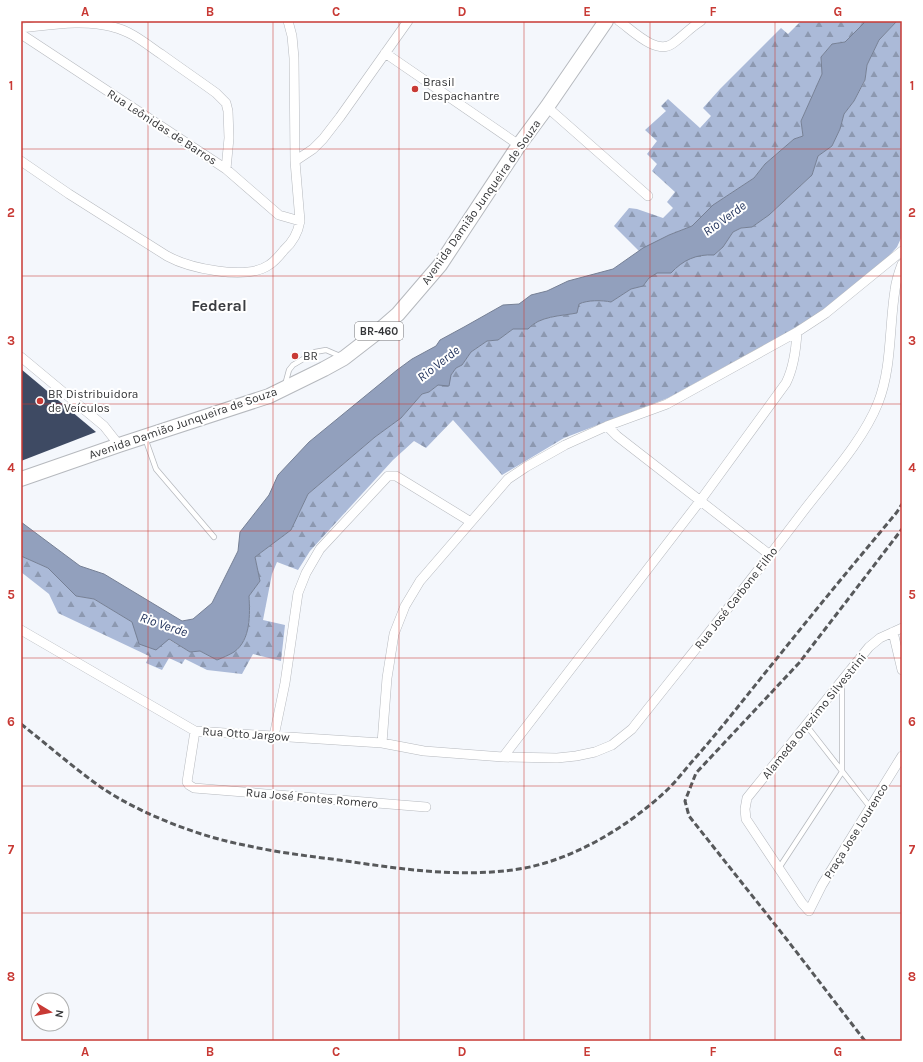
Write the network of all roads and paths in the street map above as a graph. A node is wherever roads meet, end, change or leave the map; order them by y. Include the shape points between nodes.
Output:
1 (288, 21) edge
2 (408, 21) edge
3 (606, 21) edge
4 (619, 21) edge
5 (701, 21) edge
6 (21, 28) edge
7 (21, 34) edge
8 (385, 54) junction
9 (547, 107) junction
10 (519, 145) junction
11 (21, 161) edge
12 (295, 161) junction
13 (226, 169) junction
14 (648, 196) dead end
15 (300, 221) junction
16 (902, 251) edge
17 (902, 264) edge
18 (797, 332) junction
19 (21, 357) edge
20 (344, 358) junction
21 (284, 389) junction
22 (607, 426) junction
23 (145, 437) junction
24 (119, 445) junction
25 (22, 478) edge
26 (700, 501) junction
27 (471, 522) junction
28 (214, 537) dead end
29 (770, 555) junction
30 (902, 628) edge
31 (21, 630) edge
32 (893, 632) junction
33 (902, 670) edge
34 (843, 679) junction
35 (806, 725) junction
36 (195, 731) junction
37 (274, 736) junction
38 (382, 743) junction
39 (424, 751) joint
40 (902, 756) edge
41 (503, 757) junction
42 (842, 772) junction
43 (184, 786) dead end
44 (196, 788) junction
45 (426, 807) dead end
46 (870, 807) junction
47 (779, 868) junction

1 - 12 street via 294,58
2 - 8 street
3 - 9 main road, Avenida Damião Junqueira de Souza / BR-460
4 - 5 street via 659,47 670,45
6 - 13 street via 64,24 107,26 132,34 216,92 226,103 229,121
7 - 13 street, Rua Leônidas de Barros
8 - 10 street
8 - 12 street via 323,139
9 - 10 main road, Avenida Damião Junqueira de Souza / BR-460
9 - 14 street
10 - 20 main road, Avenida Damião Junqueira de Souza / BR-460 via 420,291 398,314
11 - 15 street via 167,256 194,267 234,272 252,271 268,266 294,239
12 - 15 street
13 - 15 street, Rua Leônidas de Barros via 279,214
16 - 18 street via 826,313
17 - 29 street, Rua José Carbone Filho via 895,289 888,360 878,403 855,444
18 - 22 street via 667,404
18 - 26 street via 792,372 786,383
19 - 24 street via 104,426
20 - 21 main road, Avenida Damião Junqueira de Souza / BR-460
20 - 21 lane via 331,351 315,352 293,365
21 - 23 main road, Avenida Damião Junqueira de Souza / BR-460
22 - 26 street
22 - 27 street via 565,445 508,479
23 - 24 main road, Avenida Damião Junqueira de Souza / BR-460
23 - 28 lane via 156,469
24 - 25 main road, Avenida Damião Junqueira de Souza / BR-460
26 - 29 street
26 - 41 street
27 - 37 street via 391,475 320,549 298,593 285,683
27 - 38 street via 420,580 405,606 394,634 387,678
29 - 41 street, Rua José Carbone Filho via 632,729 612,745 576,756
30 - 32 street, Alameda Onezimo Silvestrini
31 - 36 street, Rua Otto Jargow
32 - 33 street
32 - 34 street, Alameda Onezimo Silvestrini via 869,647
34 - 35 street, Alameda Onezimo Silvestrini
34 - 42 lane
35 - 42 lane
35 - 47 street, Alameda Onezimo Silvestrini via 747,798 746,819
36 - 37 street, Rua Otto Jargow
36 - 44 street via 187,782
37 - 38 street, Rua Otto Jargow
38 - 39 street, Rua Otto Jargow
39 - 41 street, Rua José Carbone Filho
40 - 46 street, Praça Jose Lourenco
42 - 46 lane
42 - 47 lane
43 - 44 street, Rua José Fontes Romero
44 - 45 street, Rua José Fontes Romero
46 - 47 street, Praça Jose Lourenco via 809,911

